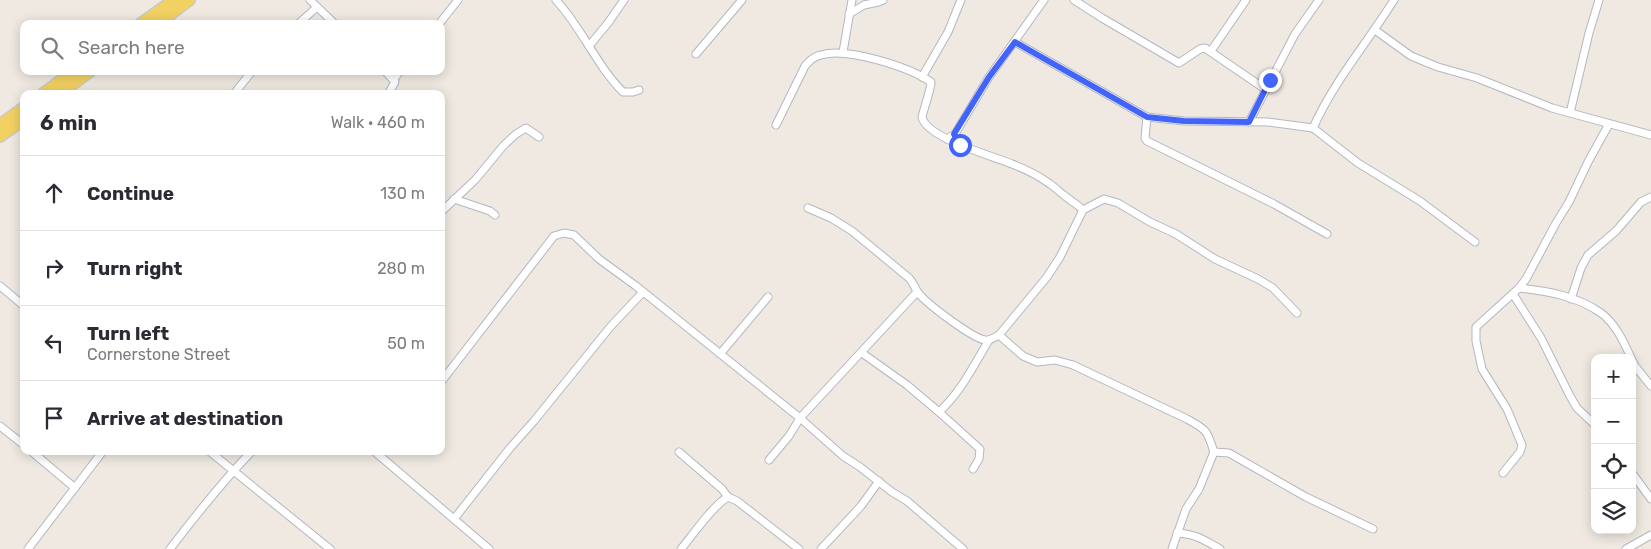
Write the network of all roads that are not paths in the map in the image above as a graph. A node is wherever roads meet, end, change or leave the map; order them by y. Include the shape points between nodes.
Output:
1 (174, 0) edge
2 (189, 0) edge
3 (310, 0) edge
4 (458, 0) edge
5 (556, 0) edge
6 (624, 0) edge
7 (742, 0) edge
8 (854, 0) edge
9 (883, 0) edge
10 (962, 0) edge
11 (1044, 0) edge
12 (1074, 0) edge
13 (1246, 0) edge
14 (1319, 0) edge
15 (1394, 0) edge
16 (1598, 0) edge
17 (864, 5) junction
18 (317, 7) junction
19 (849, 14) junction
20 (146, 20) edge
21 (162, 20) edge
22 (302, 20) edge
23 (331, 20) edge
24 (442, 20) edge
25 (1375, 30) junction
26 (1015, 42) junction
27 (589, 46) junction
28 (1211, 51) junction
29 (842, 52) junction
30 (696, 54) dead end
31 (69, 75) edge
32 (85, 75) edge
33 (249, 75) edge
34 (390, 75) edge
35 (397, 75) edge
36 (922, 77) junction
37 (394, 79) junction
38 (1265, 88) junction
39 (48, 90) edge
40 (64, 90) edge
41 (237, 90) edge
42 (390, 90) edge
43 (639, 90) dead end
44 (20, 111) edge
45 (1570, 113) junction
46 (1147, 117) junction
47 (20, 122) edge
48 (1249, 122) junction
49 (1609, 124) junction
50 (0, 125) edge
51 (776, 125) dead end
52 (1313, 128) junction
53 (954, 134) junction
54 (1651, 135) edge
55 (0, 136) edge
56 (539, 137) dead end
57 (947, 139) junction
58 (960, 145) junction
59 (1651, 197) edge
60 (454, 199) junction
61 (445, 208) edge
62 (808, 208) dead end
63 (1083, 210) junction
64 (495, 215) dead end
65 (1326, 234) dead end
66 (1476, 242) dead end
67 (0, 286) edge
68 (1519, 288) junction
69 (643, 292) junction
70 (917, 292) junction
71 (1513, 294) junction
72 (768, 297) dead end
73 (1571, 299) junction
74 (20, 303) edge
75 (1297, 313) dead end
76 (999, 335) junction
77 (988, 340) junction
78 (862, 353) junction
79 (720, 354) junction
80 (1629, 354) edge
81 (1636, 367) edge
82 (445, 377) edge
83 (1651, 386) edge
84 (938, 412) junction
85 (800, 418) junction
86 (1591, 421) edge
87 (0, 426) edge
88 (20, 442) edge
89 (679, 452) dead end
90 (1214, 452) junction
91 (36, 455) edge
92 (99, 455) edge
93 (213, 455) edge
94 (248, 455) edge
95 (380, 455) edge
96 (768, 460) dead end
97 (973, 469) dead end
98 (233, 471) junction
99 (1503, 473) dead end
100 (1636, 478) edge
101 (878, 481) junction
102 (75, 488) junction
103 (728, 497) junction
104 (1651, 499) edge
105 (454, 519) junction
106 (1182, 520) junction
107 (1373, 529) dead end
108 (1177, 533) junction
109 (1190, 534) junction
110 (1651, 535) edge
111 (28, 549) edge
112 (170, 549) edge
113 (330, 549) edge
114 (489, 549) edge
115 (682, 549) edge
116 (799, 549) edge
117 (821, 549) edge
118 (963, 549) edge
119 (1172, 549) edge
120 (1220, 549) edge
121 (1626, 549) edge

1 - 20 main road
2 - 21 main road
3 - 18 street
4 - 24 street
5 - 27 street
6 - 27 street
7 - 30 street
8 - 17 street
8 - 19 street
9 - 17 street
10 - 36 street
11 - 26 street
12 - 28 street via 1179,63 1200,49
13 - 28 street
14 - 38 street via 1295,34
15 - 25 street
16 - 45 street
17 - 19 street
18 - 22 street
18 - 23 street
19 - 29 street
25 - 45 street via 1411,56
25 - 52 street via 1341,76
26 - 46 street
26 - 53 street
27 - 43 street via 622,92
28 - 38 street
29 - 36 street via 890,62
29 - 51 street via 820,55 809,62
31 - 39 main road
32 - 40 main road
33 - 41 street
34 - 37 street
35 - 37 street
36 - 57 street via 932,84 922,120
37 - 42 street
38 - 48 street
44 - 50 main road
45 - 49 street
46 - 48 street
46 - 65 street via 1147,141 1274,204
47 - 55 main road
48 - 52 street
49 - 54 street
49 - 68 street
52 - 66 street via 1358,163 1420,201
53 - 57 street
53 - 58 street
56 - 60 street via 526,128 516,134
57 - 58 street
58 - 63 street via 1012,164 1048,182
59 - 73 street via 1641,202 1616,231 1588,255 1580,268
60 - 61 street
60 - 64 street
62 - 70 street via 852,231 909,278
63 - 75 street via 1104,199 1118,203 1215,259 1258,279
63 - 76 street via 1048,277
67 - 74 street
68 - 71 street
68 - 73 street
69 - 79 street
69 - 82 street via 599,259 574,235 560,233 554,236
69 - 105 street via 611,326
70 - 77 street via 963,328 978,338
70 - 78 street
71 - 86 street via 1541,338 1577,408
71 - 99 street via 1478,325 1475,332 1482,369 1507,409 1522,445
72 - 79 street
73 - 80 street via 1603,315
76 - 77 street
76 - 90 street via 1023,356 1037,362 1055,360 1074,365 1200,426 1208,433
77 - 84 street via 970,374
78 - 84 street via 908,385
78 - 85 street
79 - 85 street
81 - 83 street
84 - 97 street via 980,449
85 - 96 street
85 - 101 street via 843,456
87 - 88 street
89 - 103 street
90 - 106 street
90 - 107 street via 1229,453 1306,497
91 - 102 street
92 - 102 street
93 - 98 street
94 - 98 street
95 - 105 street
98 - 112 street
98 - 113 street
100 - 104 street
101 - 117 street via 861,506
101 - 118 street
102 - 111 street
103 - 115 street
103 - 116 street
105 - 114 street
106 - 108 street
106 - 109 street
108 - 109 street
108 - 119 street
109 - 120 street
110 - 121 street

